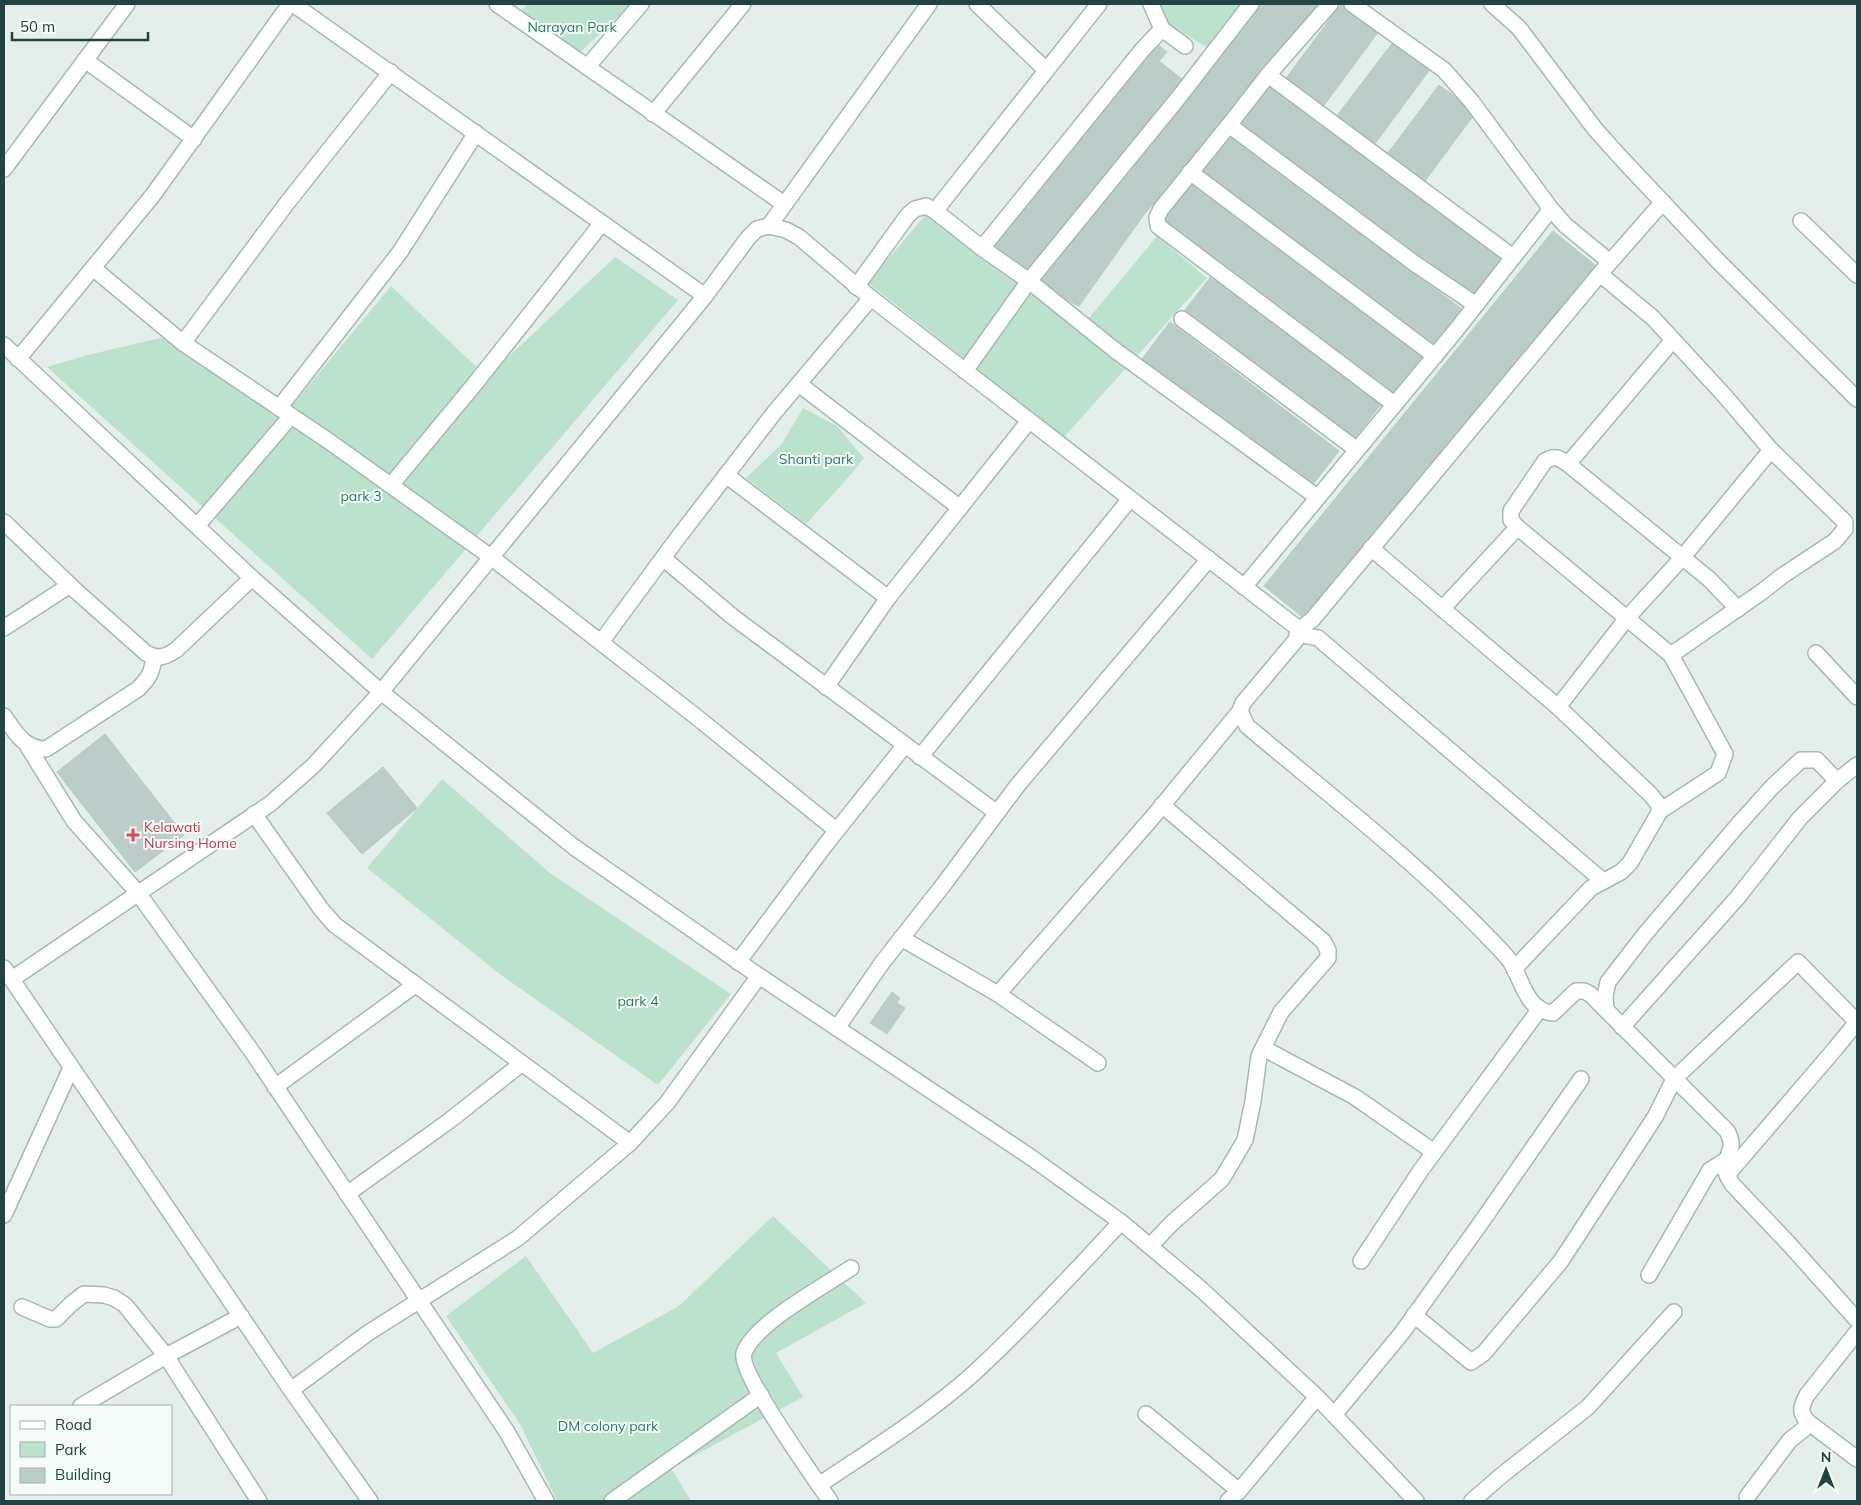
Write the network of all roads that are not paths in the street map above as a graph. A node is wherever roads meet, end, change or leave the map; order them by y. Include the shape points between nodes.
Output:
1 (126, 4) edge
2 (288, 4) edge
3 (293, 4) edge
4 (497, 4) edge
5 (641, 4) edge
6 (743, 4) edge
7 (929, 4) edge
8 (977, 4) edge
9 (1099, 4) edge
10 (1151, 4) edge
11 (1251, 4) edge
12 (1330, 4) edge
13 (1352, 4) edge
14 (1492, 4) edge
15 (1162, 28) junction
16 (1185, 46) dead end
17 (85, 60) junction
18 (587, 68) junction
19 (1046, 70) junction
20 (390, 72) junction
21 (1268, 75) junction
22 (653, 114) junction
23 (1229, 125) junction
24 (476, 133) junction
25 (194, 139) junction
26 (7, 159) edge
27 (1190, 172) junction
28 (1663, 202) junction
29 (784, 204) junction
30 (1551, 208) junction
31 (935, 211) junction
32 (1801, 222) dead end
33 (602, 223) junction
34 (769, 226) junction
35 (982, 248) junction
36 (1513, 257) junction
37 (93, 268) junction
38 (1605, 268) junction
39 (1857, 275) edge
40 (1029, 282) junction
41 (856, 287) junction
42 (704, 296) junction
43 (871, 298) junction
44 (1476, 305) junction
45 (1182, 319) dead end
46 (1673, 340) junction
47 (183, 343) junction
48 (4, 346) edge
49 (1435, 356) junction
50 (18, 359) junction
51 (965, 371) junction
52 (799, 384) junction
53 (1857, 399) edge
54 (1394, 404) junction
55 (285, 412) junction
56 (1029, 421) junction
57 (1356, 449) junction
58 (1771, 450) junction
59 (1568, 464) junction
60 (726, 475) junction
61 (391, 485) junction
62 (1317, 497) junction
63 (1130, 499) junction
64 (960, 508) junction
65 (4, 522) edge
66 (197, 526) junction
67 (1516, 526) junction
68 (1371, 548) junction
69 (491, 557) junction
70 (663, 558) junction
71 (1682, 558) junction
72 (1209, 560) junction
73 (252, 578) junction
74 (70, 585) junction
75 (1244, 587) junction
76 (888, 598) junction
77 (1442, 609) junction
78 (1738, 609) junction
79 (1627, 618) junction
80 (4, 628) edge
81 (1298, 632) junction
82 (601, 642) junction
83 (1816, 653) dead end
84 (1671, 655) junction
85 (154, 657) junction
86 (826, 687) junction
87 (381, 692) junction
88 (1857, 697) edge
89 (1558, 707) junction
90 (1240, 711) junction
91 (4, 716) edge
92 (27, 744) junction
93 (905, 746) junction
94 (920, 757) junction
95 (1857, 765) edge
96 (1837, 781) junction
97 (1162, 806) junction
98 (1660, 811) junction
99 (997, 813) junction
100 (254, 814) junction
101 (836, 830) junction
102 (1603, 881) junction
103 (138, 894) junction
104 (901, 938) junction
105 (738, 962) junction
106 (1514, 968) junction
107 (8, 973) edge
108 (759, 976) junction
109 (414, 984) junction
110 (998, 994) junction
111 (1538, 1008) junction
112 (1606, 1010) junction
113 (1622, 1027) junction
114 (837, 1028) junction
115 (1263, 1048) junction
116 (1098, 1063) dead end
117 (521, 1064) junction
118 (71, 1068) junction
119 (1581, 1079) dead end
120 (1674, 1079) junction
121 (275, 1087) junction
122 (630, 1143) junction
123 (1434, 1152) junction
124 (1728, 1158) junction
125 (1727, 1175) junction
126 (347, 1194) junction
127 (4, 1215) edge
128 (1121, 1222) junction
129 (1150, 1246) junction
130 (1361, 1261) dead end
131 (851, 1268) dead end
132 (1648, 1275) dead end
133 (420, 1301) junction
134 (22, 1307) dead end
135 (1674, 1312) dead end
136 (1414, 1315) junction
137 (241, 1316) junction
138 (1857, 1320) edge
139 (1857, 1332) edge
140 (166, 1356) junction
141 (291, 1390) junction
142 (761, 1395) junction
143 (1317, 1397) junction
144 (82, 1405) edge
145 (1146, 1414) dead end
146 (1334, 1415) junction
147 (1808, 1422) junction
148 (1857, 1458) edge
149 (819, 1485) junction
150 (1234, 1496) edge
151 (1747, 1497) dead end
152 (1412, 1500) edge
153 (259, 1501) edge
154 (370, 1501) edge
155 (546, 1501) edge
156 (612, 1501) edge
157 (830, 1501) edge
158 (1472, 1501) edge

1 - 17 street
2 - 25 street
3 - 20 street
4 - 18 street
5 - 18 street
6 - 22 street
7 - 29 street
8 - 19 street
9 - 19 street
10 - 15 street
11 - 40 street
12 - 21 street
13 - 30 street via 1444,70 1472,102
14 - 28 street via 1519,28 1595,129
15 - 16 street
15 - 35 street
17 - 25 street
17 - 26 street
18 - 22 street
19 - 31 street
20 - 24 street
20 - 47 street
21 - 23 street
21 - 36 street
22 - 29 street
23 - 27 street
23 - 44 street via 1414,263
24 - 33 street
24 - 55 street via 400,252
25 - 37 street
27 - 49 street
27 - 54 street via 1161,208 1156,217 1158,226
28 - 38 street
28 - 53 street
29 - 34 street
30 - 36 street
30 - 38 street
31 - 35 street
31 - 41 street via 926,206 908,215
32 - 39 street
33 - 42 street
33 - 61 street
34 - 41 street via 799,237
34 - 42 street via 757,229 748,238
35 - 40 street
36 - 44 street
37 - 47 street
37 - 50 street
38 - 46 street
38 - 68 street
40 - 51 street
40 - 62 street via 1116,351
41 - 43 street
42 - 69 street
43 - 51 street
43 - 52 street
44 - 49 street
45 - 57 street
46 - 58 street
46 - 59 street
47 - 55 street
48 - 50 street
49 - 54 street
50 - 66 street
51 - 56 street
52 - 60 street
52 - 64 street
54 - 57 street
55 - 61 street
55 - 66 street
56 - 63 street
56 - 64 street
57 - 62 street
58 - 71 street
58 - 78 street via 1845,522 1845,529 1835,541
59 - 67 street via 1558,458 1545,462 1511,511 1511,520
59 - 71 street
60 - 70 street
60 - 76 street
61 - 69 street
62 - 75 street
63 - 72 street
63 - 94 street
64 - 76 street
65 - 74 street
66 - 73 street
67 - 77 street
67 - 79 street
68 - 77 street
68 - 81 street via 1312,620
69 - 82 street
69 - 87 street
70 - 82 street
70 - 86 street via 733,617
71 - 78 street via 1709,579
71 - 79 street
72 - 75 street
72 - 99 street
73 - 85 street via 176,650 164,657
73 - 87 street
74 - 80 street
74 - 85 street
75 - 81 street via 1295,626
76 - 86 street
77 - 89 street
78 - 84 street
79 - 84 street
79 - 89 street
81 - 90 street via 1296,640 1243,703
81 - 102 street via 1318,638
82 - 101 street
83 - 88 street
84 - 98 street via 1725,754 1718,773
85 - 92 street via 148,679 120,702 46,749 36,749
86 - 93 street
87 - 100 street via 313,766
87 - 105 street via 574,847
89 - 98 street via 1651,796
90 - 97 street
90 - 106 street via 1247,726 1446,895
91 - 92 street
92 - 103 street via 74,821
93 - 94 street
93 - 101 street
94 - 99 street
95 - 96 street
96 - 112 street via 1817,760 1801,760 1772,787 1645,934 1608,982
96 - 113 street via 1800,818 1738,897
97 - 110 street
97 - 115 street via 1323,941 1328,950 1328,958 1321,968 1281,1012
98 - 102 street via 1630,863
99 - 104 street
100 - 103 street
100 - 109 street via 335,925
101 - 105 street
102 - 106 street via 1591,888
103 - 107 street
103 - 121 street
104 - 110 street
104 - 114 street
105 - 108 street
106 - 111 street via 1520,984
107 - 118 street
108 - 114 street
108 - 122 street via 667,1103
109 - 117 street
109 - 121 street
110 - 116 street
111 - 112 street via 1553,1013 1576,990 1584,990
111 - 123 street
112 - 113 street
113 - 120 street
114 - 128 street via 1029,1156
115 - 123 street via 1355,1097
115 - 129 street via 1245,1140 1222,1179
117 - 122 street
117 - 126 street via 449,1121
118 - 127 street
118 - 137 street
119 - 136 street
120 - 124 street via 1727,1131 1732,1140
120 - 125 street via 1798,962 1857,1022
120 - 136 street via 1655,1117 1561,1261 1484,1353 1471,1362
121 - 126 street
122 - 133 street via 518,1238
123 - 130 street
124 - 125 street
124 - 132 street via 1710,1170
125 - 138 street via 1732,1185
126 - 133 street
128 - 129 street
128 - 149 street via 972,1375 918,1418
129 - 143 street
131 - 142 street via 781,1314 747,1347 743,1356 746,1370
133 - 141 street via 368,1333
133 - 155 street via 507,1432
134 - 140 street via 50,1320 56,1319 84,1294 114,1298 125,1305
135 - 158 street via 1588,1408
136 - 146 street
137 - 140 street
137 - 141 street
139 - 147 street via 1807,1395 1801,1407 1802,1416
140 - 144 street
140 - 153 street
141 - 154 street
142 - 149 street
142 - 156 street
143 - 146 street
143 - 150 street
145 - 150 street
146 - 152 street
147 - 148 street
147 - 151 street via 1790,1440
149 - 157 street

